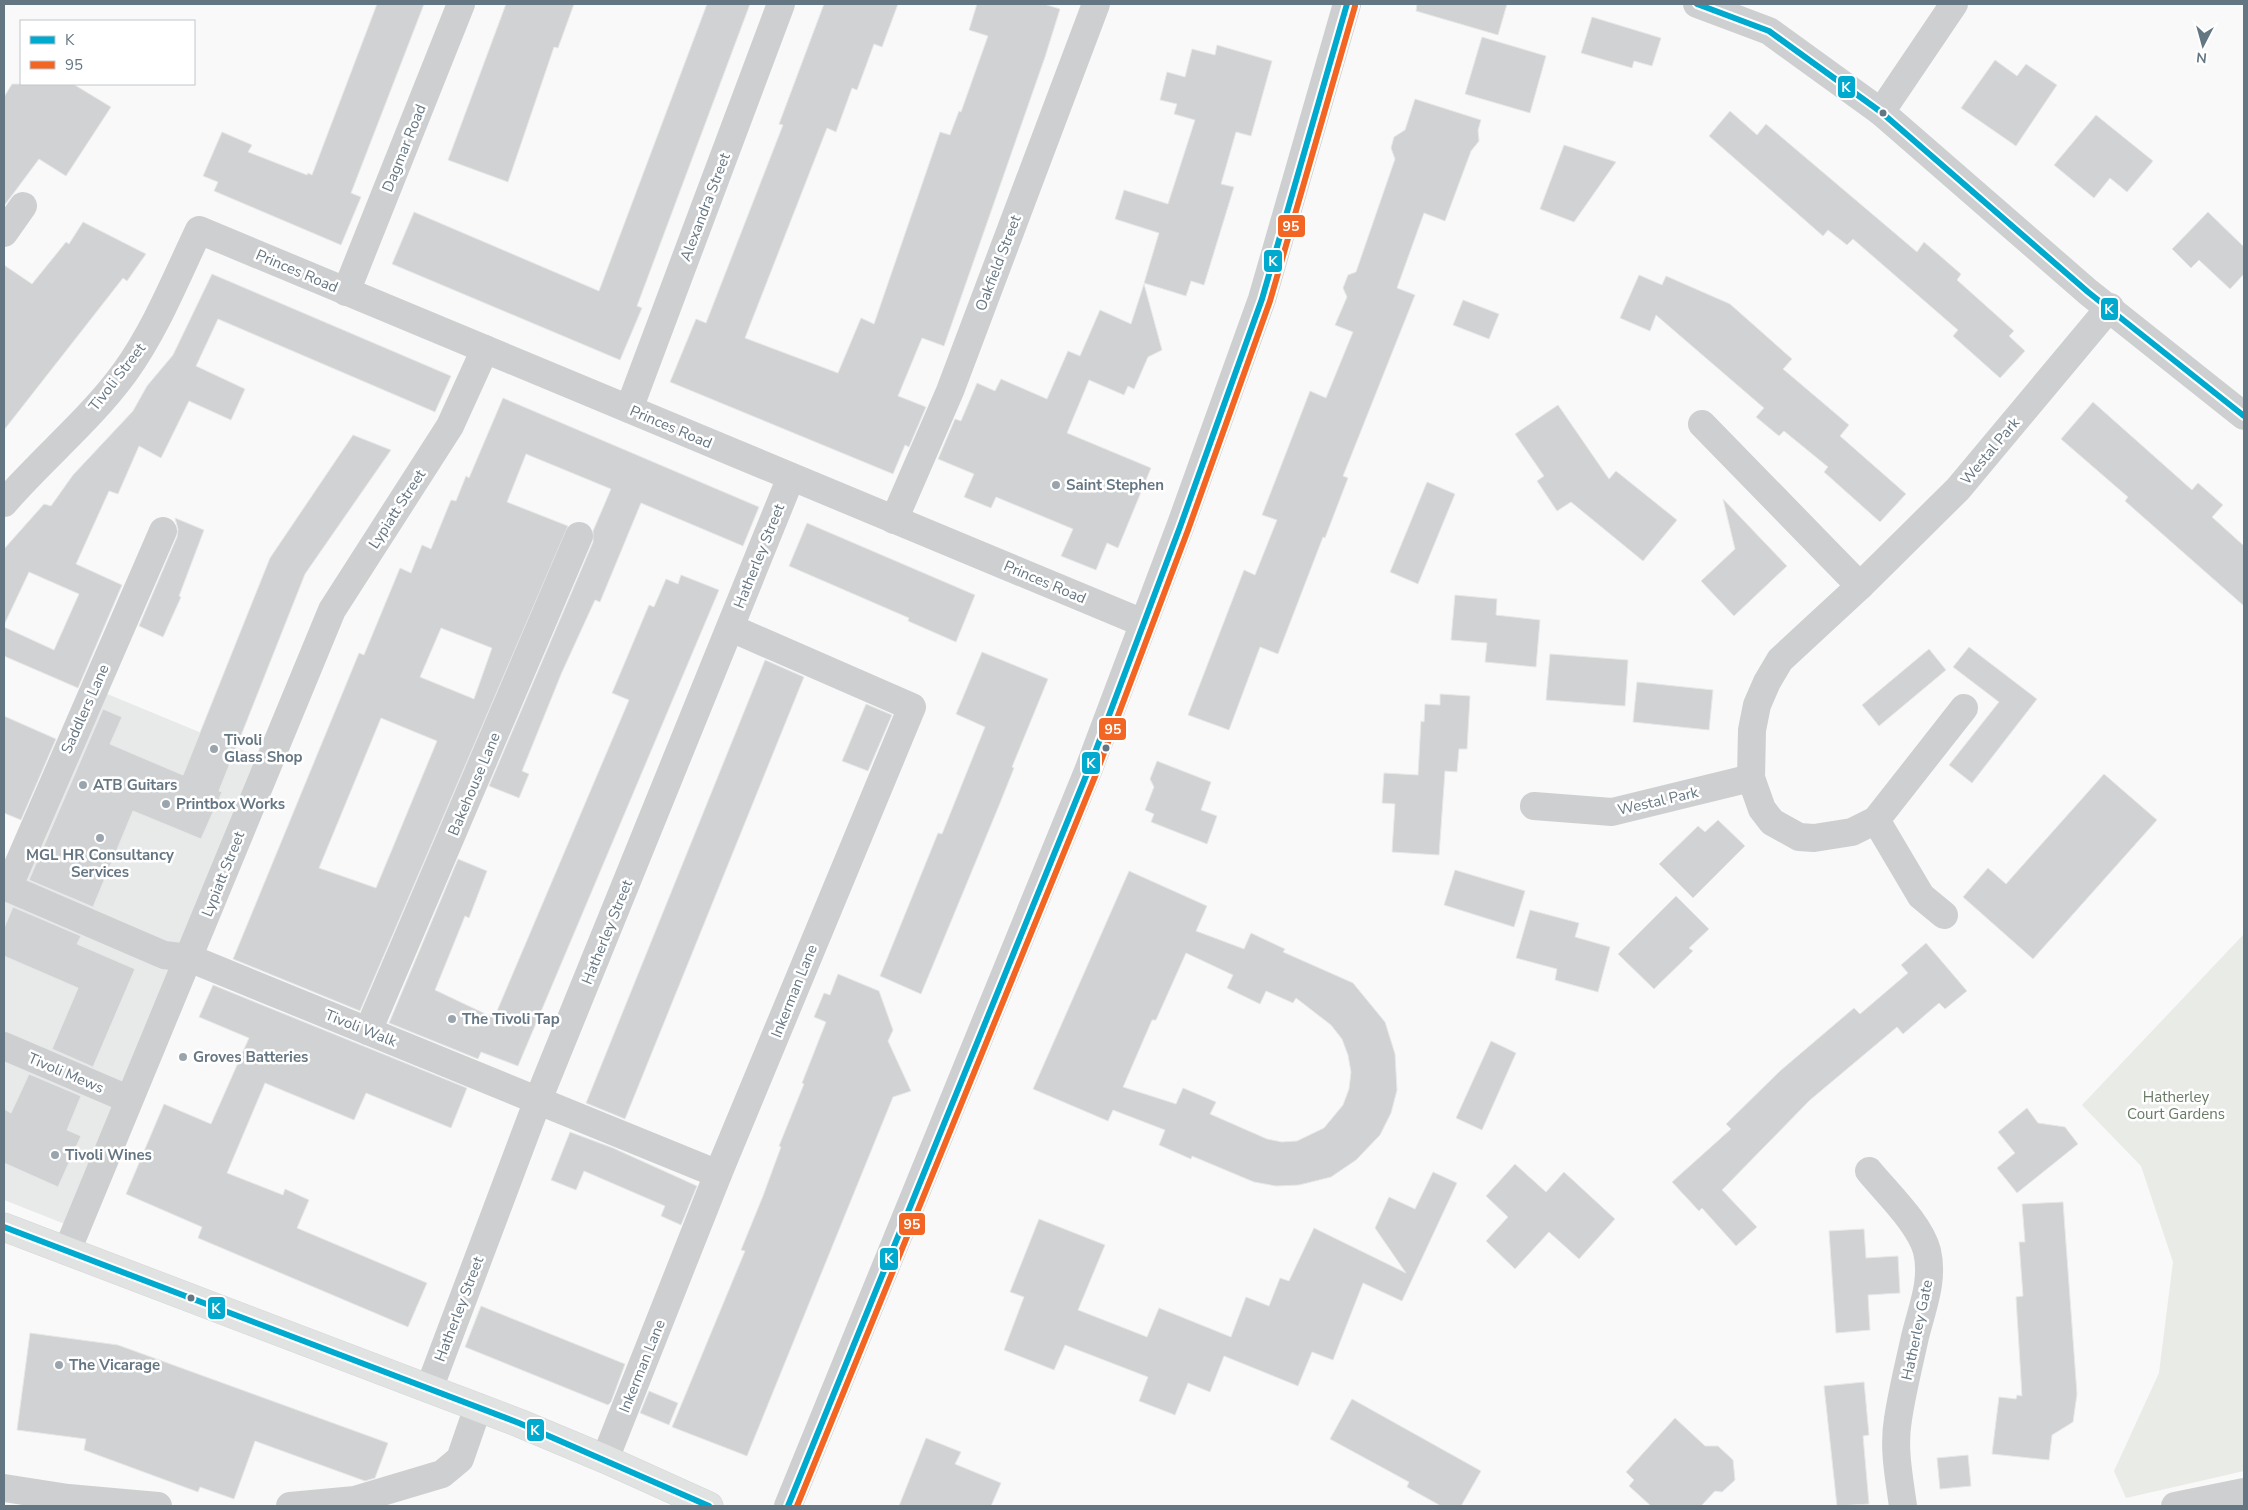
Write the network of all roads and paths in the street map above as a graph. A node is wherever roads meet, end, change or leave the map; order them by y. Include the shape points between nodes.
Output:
1 (461, 4) edge
2 (781, 4) edge
3 (1096, 4) edge
4 (1348, 4) edge
5 (1697, 4) edge
6 (1954, 4) edge
7 (1881, 112) junction
8 (23, 206) dead end
9 (198, 230) joint
10 (4, 233) edge
11 (346, 292) junction
12 (2110, 307) junction
13 (485, 350) junction
14 (629, 409) junction
15 (2244, 416) edge
16 (1702, 424) dead end
17 (790, 477) junction
18 (4, 503) edge
19 (894, 520) junction
20 (164, 531) dead end
21 (579, 536) dead end
22 (1860, 586) junction
23 (1143, 623) junction
24 (731, 628) junction
25 (1964, 708) dead end
26 (1751, 778) junction
27 (1534, 806) dead end
28 (1876, 820) junction
29 (6, 887) edge
30 (1944, 915) dead end
31 (189, 958) junction
32 (368, 1031) junction
33 (4, 1046) edge
34 (128, 1099) junction
35 (538, 1100) junction
36 (1869, 1171) dead end
37 (718, 1174) junction
38 (4, 1227) edge
39 (67, 1251) junction
40 (429, 1389) junction
41 (478, 1408) junction
42 (605, 1459) junction
43 (4, 1488) edge
44 (2244, 1492) edge
45 (158, 1506) edge
46 (290, 1506) edge
47 (709, 1506) edge
48 (788, 1506) edge
49 (1904, 1506) edge
50 (2176, 1506) edge

1 - 11 street, Dagmar Road
2 - 14 street, Alexandra Street
3 - 19 street, Oakfield Street via 950,391
4 - 23 street via 1262,300
5 - 7 street via 1769,31
6 - 7 street
7 - 12 street
8 - 10 street
9 - 11 street, Princes Road
9 - 18 street, Tivoli Street via 148,336 125,372
11 - 13 street, Princes Road
12 - 15 street
12 - 22 street, Westal Park via 1958,489
13 - 14 street, Princes Road
13 - 31 street, Lypiatt Street via 450,426 332,610
14 - 17 street, Princes Road
16 - 22 street
17 - 19 street, Princes Road
17 - 24 street, Hatherley Street
19 - 23 street, Princes Road
20 - 29 street, Saddlers Lane
21 - 32 street, Bakehouse Lane
22 - 26 street, Westal Park via 1780,660 1767,682 1757,705 1752,730
23 - 48 street via 1088,772
24 - 35 street, Hatherley Street
24 - 37 street, Inkerman Lane via 912,707
25 - 28 street, Westal Park
26 - 27 street, Westal Park via 1612,812
26 - 28 street, Westal Park via 1762,809 1772,822 1798,837 1852,832
28 - 30 street via 1921,896
29 - 31 street, Tivoli Walk via 164,955
31 - 32 street, Tivoli Walk
31 - 34 street, Lypiatt Street
32 - 35 street, Tivoli Walk
33 - 34 street, Tivoli Mews
34 - 39 street, Lypiatt Street
35 - 37 street, Tivoli Walk
35 - 40 street, Hatherley Street
36 - 49 street, Hatherley Gate via 1914,1226 1926,1250 1929,1267 1929,1285 1897,1421 1897,1466
37 - 42 street, Inkerman Lane
38 - 39 highway
39 - 40 highway
40 - 41 highway
41 - 42 highway
41 - 46 street via 460,1459 442,1474 355,1500
42 - 47 highway
43 - 45 street via 68,1498
44 - 50 street

